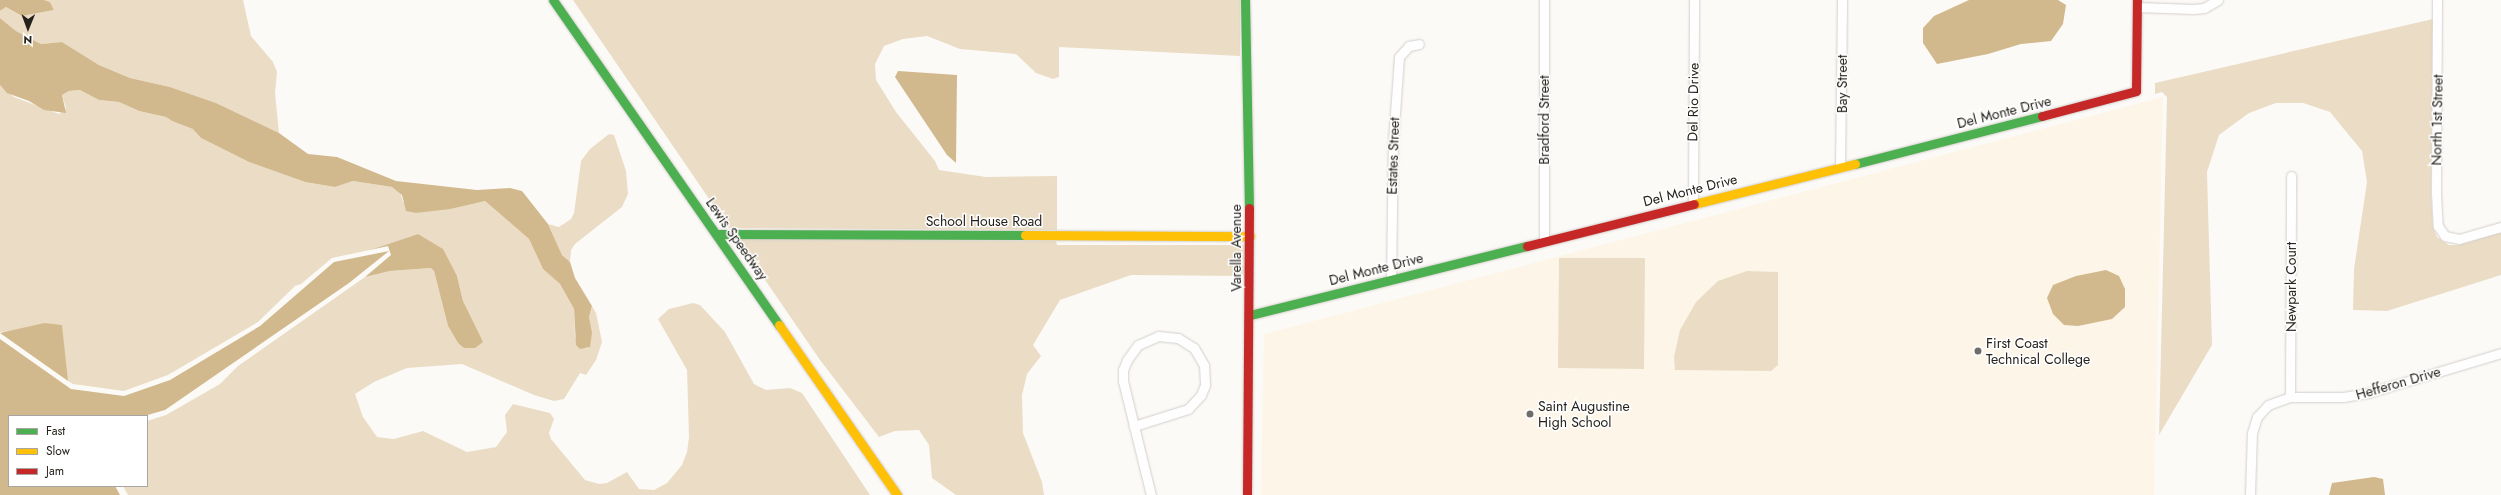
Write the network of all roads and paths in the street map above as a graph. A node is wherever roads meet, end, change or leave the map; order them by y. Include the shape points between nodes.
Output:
1 (553, 0) edge
2 (1245, 0) edge
3 (1544, 0) edge
4 (1694, 0) edge
5 (1842, 0) edge
6 (2218, 0) edge
7 (2438, 0) edge
8 (2137, 3) edge
9 (1419, 44) dead end
10 (1840, 167) junction
11 (2291, 176) dead end
12 (1693, 203) junction
13 (2501, 226) edge
14 (717, 234) junction
15 (1250, 236) junction
16 (1544, 241) junction
17 (1391, 280) junction
18 (1250, 315) junction
19 (2501, 353) edge
20 (2290, 398) junction
21 (1134, 426) junction
22 (897, 495) edge
23 (1151, 495) edge
24 (1247, 495) edge
25 (2250, 495) edge

1 - 14 street, Lewis Speedway
2 - 15 street, Varella Avenue
3 - 16 street, Bradford Street
4 - 12 street, Del Rio Drive
5 - 10 street, Bay Street
6 - 8 street via 2204,8 2193,9
7 - 13 street, North 1st Street via 2438,226 2447,237 2458,239
8 - 10 street, Del Monte Drive via 2136,91
9 - 17 street, Estates Street via 1409,46 1399,57 1393,142
10 - 12 street, Del Monte Drive
11 - 20 street, Newpark Court
12 - 16 street, Del Monte Drive
14 - 15 street, School House Road
14 - 22 street, Lewis Speedway
15 - 18 street, Varella Avenue
16 - 17 street, Del Monte Drive
17 - 18 street, Del Monte Drive
18 - 24 street, Varella Avenue
19 - 20 street, Hefferon Drive via 2368,393 2343,397
20 - 25 street, Hefferon Drive via 2268,405 2257,417 2252,433
21 - 21 street via 1122,381 1123,370 1131,352 1148,339 1158,336 1169,336 1187,342 1200,356 1204,365 1206,376 1201,395 1188,409
21 - 23 street

